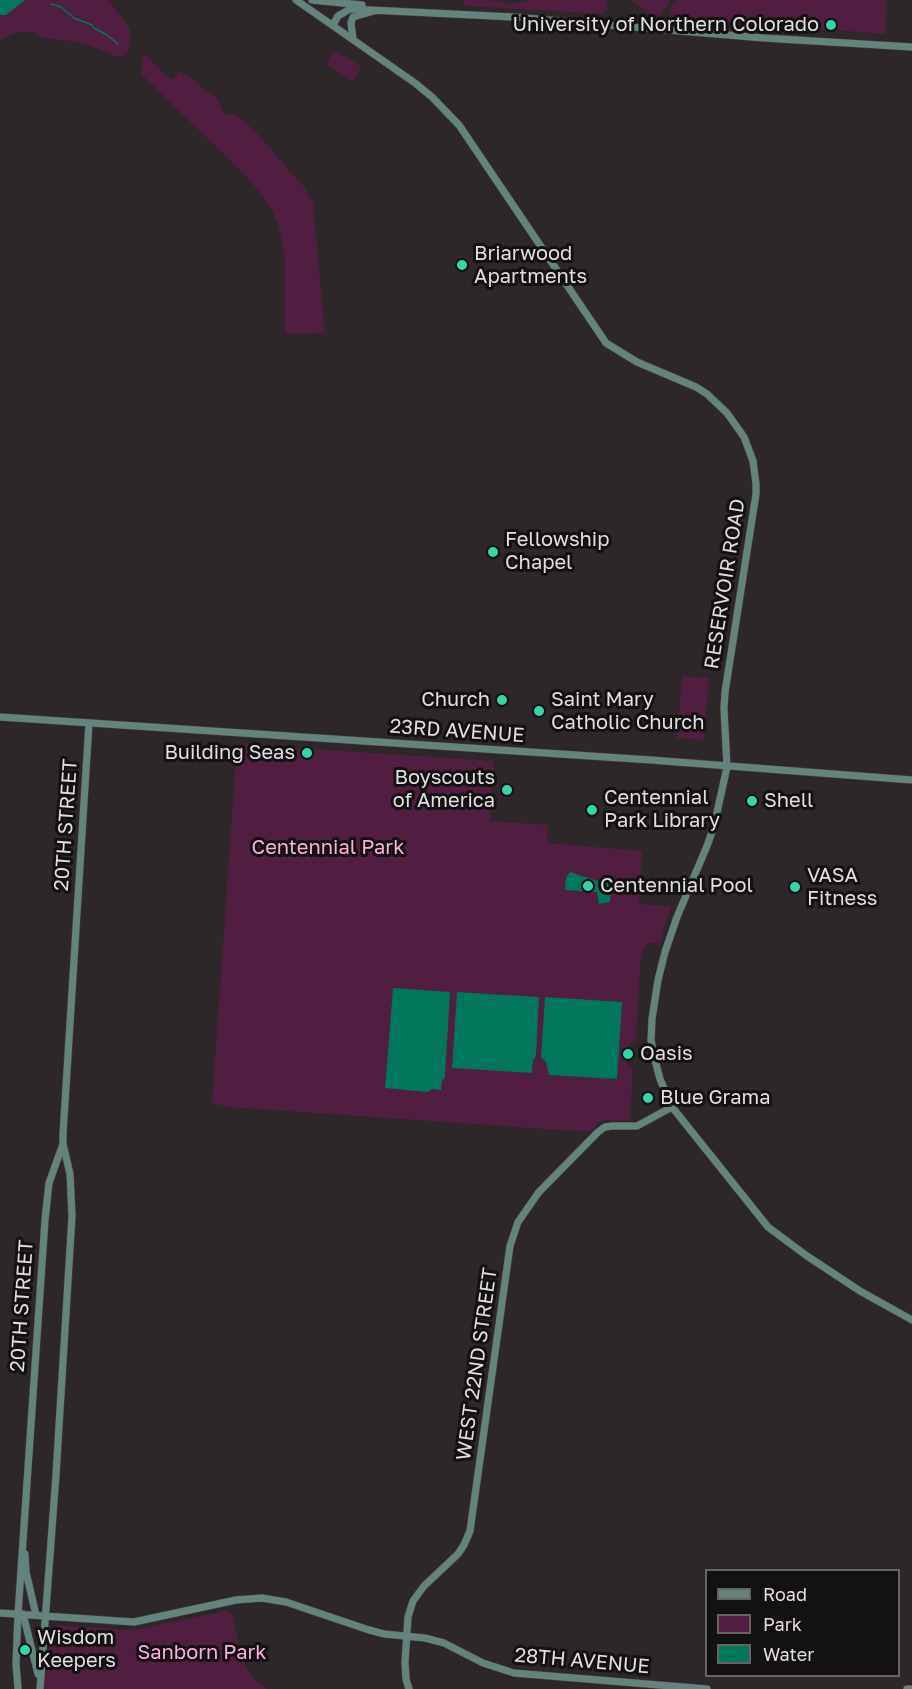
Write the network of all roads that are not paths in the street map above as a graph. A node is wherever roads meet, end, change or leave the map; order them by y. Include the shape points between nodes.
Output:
1 (296, 0) edge
2 (312, 0) edge
3 (376, 10) junction
4 (333, 25) junction
5 (353, 39) junction
6 (912, 47) edge
7 (0, 717) edge
8 (90, 723) junction
9 (727, 767) junction
10 (912, 780) edge
11 (672, 1107) junction
12 (63, 1144) junction
13 (912, 1320) edge
14 (22, 1546) junction
15 (0, 1613) edge
16 (20, 1614) junction
17 (36, 1615) junction
18 (45, 1616) junction
19 (407, 1636) junction
20 (40, 1679) junction
21 (18, 1689) edge
22 (40, 1689) edge
23 (409, 1689) edge
24 (707, 1689) edge
25 (907, 1689) edge
26 (912, 1689) edge

1 - 4 street, RESERVOIR ROAD
2 - 3 street
3 - 4 street via 346,10
3 - 5 street via 353,17
3 - 6 street
4 - 5 street, RESERVOIR ROAD
5 - 9 street, RESERVOIR ROAD via 432,97 459,125 606,343 707,394 728,413 744,437 753,461 756,494 724,700
7 - 8 street, 23RD AVENUE
8 - 9 street, 23RD AVENUE
8 - 12 street, 20TH STREET
9 - 10 street, 23RD AVENUE
9 - 11 street, RESERVOIR ROAD via 714,826 677,917 658,980 651,1040 660,1079
11 - 13 street, RESERVOIR ROAD via 768,1227 860,1291
11 - 19 street, WEST 22ND STREET via 637,1126 605,1127 598,1132 539,1192 518,1222 509,1253 471,1531 458,1554 413,1601
12 - 14 street, 20TH STREET via 47,1195
12 - 18 street, 20TH STREET via 70,1174 72,1216
14 - 16 street, 20TH STREET
14 - 17 street
15 - 16 street, 28TH AVENUE
16 - 17 street, 28TH AVENUE
16 - 20 street
16 - 21 street, 20TH STREET
17 - 18 street, 28TH AVENUE
18 - 19 street, 28TH AVENUE via 134,1622 262,1598 384,1634
18 - 20 street, 20TH STREET
19 - 23 street, WEST 22ND STREET
19 - 24 street, 28TH AVENUE via 444,1643 498,1670 514,1673
20 - 22 street, 20TH STREET
25 - 26 street

